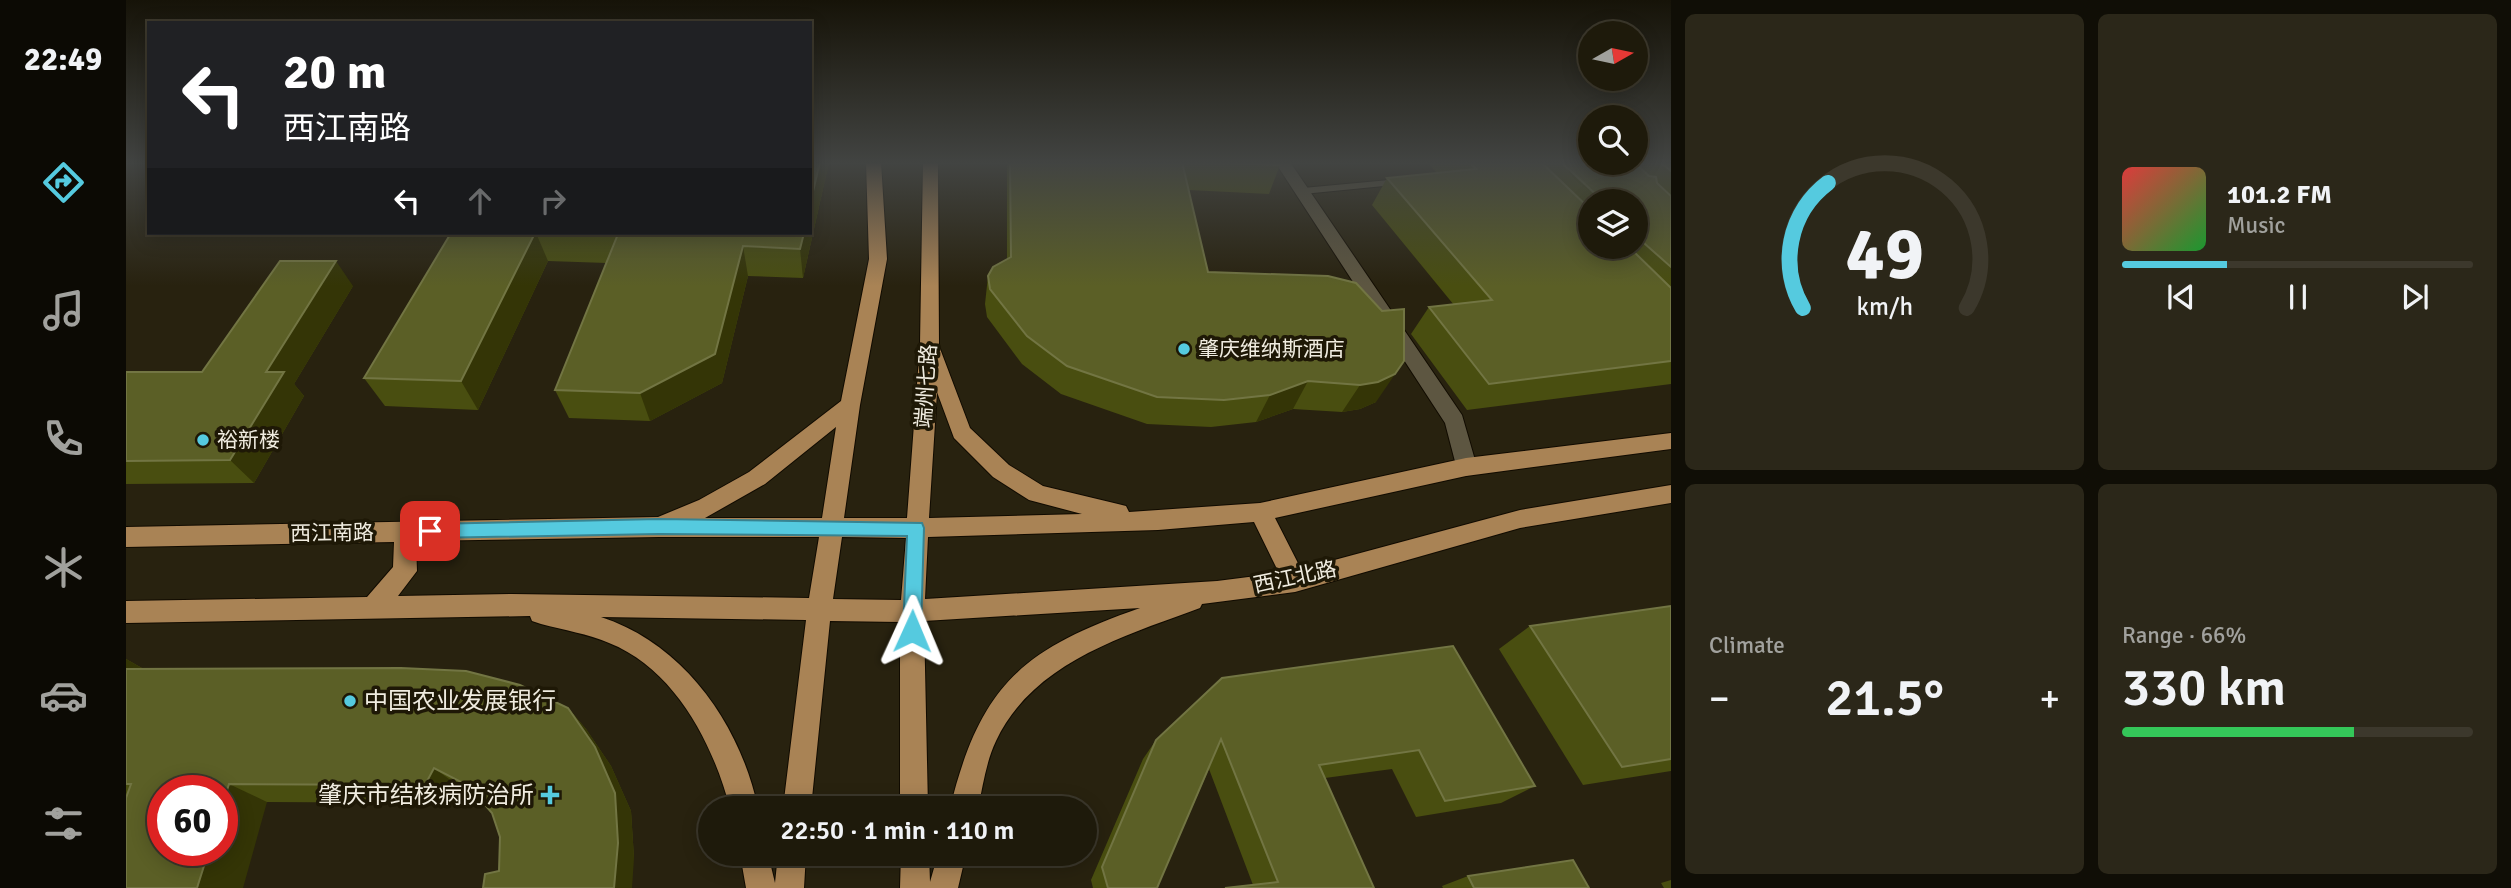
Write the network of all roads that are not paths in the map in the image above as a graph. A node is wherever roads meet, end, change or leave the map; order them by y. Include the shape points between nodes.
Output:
1 (875, 203) edge
2 (930, 203) edge
3 (1311, 203) edge
4 (930, 344) junction
5 (850, 405) junction
6 (1671, 441) edge
7 (1466, 467) junction
8 (1671, 494) edge
9 (1260, 512) junction
10 (1158, 521) junction
11 (659, 527) junction
12 (834, 528) junction
13 (916, 528) junction
14 (405, 532) junction
15 (126, 537) edge
16 (1295, 581) junction
17 (1217, 592) junction
18 (512, 605) junction
19 (372, 608) junction
20 (821, 610) junction
21 (912, 611) junction
22 (126, 612) edge
23 (740, 796) edge
24 (798, 796) edge
25 (914, 796) edge
26 (968, 796) edge
27 (756, 866) edge
28 (791, 866) edge
29 (915, 866) edge
30 (949, 866) edge
31 (761, 888) edge
32 (789, 888) edge
33 (915, 888) edge
34 (943, 888) edge

1 - 5 main road via 878,258
2 - 4 main road, 端州七路
3 - 7 street via 1455,421
4 - 10 main road via 961,432 1001,471 1037,494
4 - 13 main road, 端州七路
5 - 11 main road via 757,478
5 - 12 main road
6 - 7 main road
7 - 9 main road
8 - 16 main road, 西江北路 via 1520,519
9 - 10 main road
9 - 16 main road
10 - 13 main road
11 - 12 main road, 西江南路
11 - 14 main road, 西江南路
12 - 13 main road, 西江南路
12 - 20 main road
13 - 21 main road, 端州七路
14 - 15 main road, 西江南路
14 - 19 main road via 405,570
16 - 17 main road, 西江北路
17 - 21 main road, 西江北路
17 - 26 main road via 1059,652 1013,696 988,728
18 - 19 main road
18 - 20 main road
18 - 23 main road via 621,635 656,659 721,742
19 - 22 main road
20 - 21 main road
20 - 24 main road
21 - 25 main road, 端州七路
27 - 31 main road
28 - 32 main road
29 - 33 main road
30 - 34 main road

